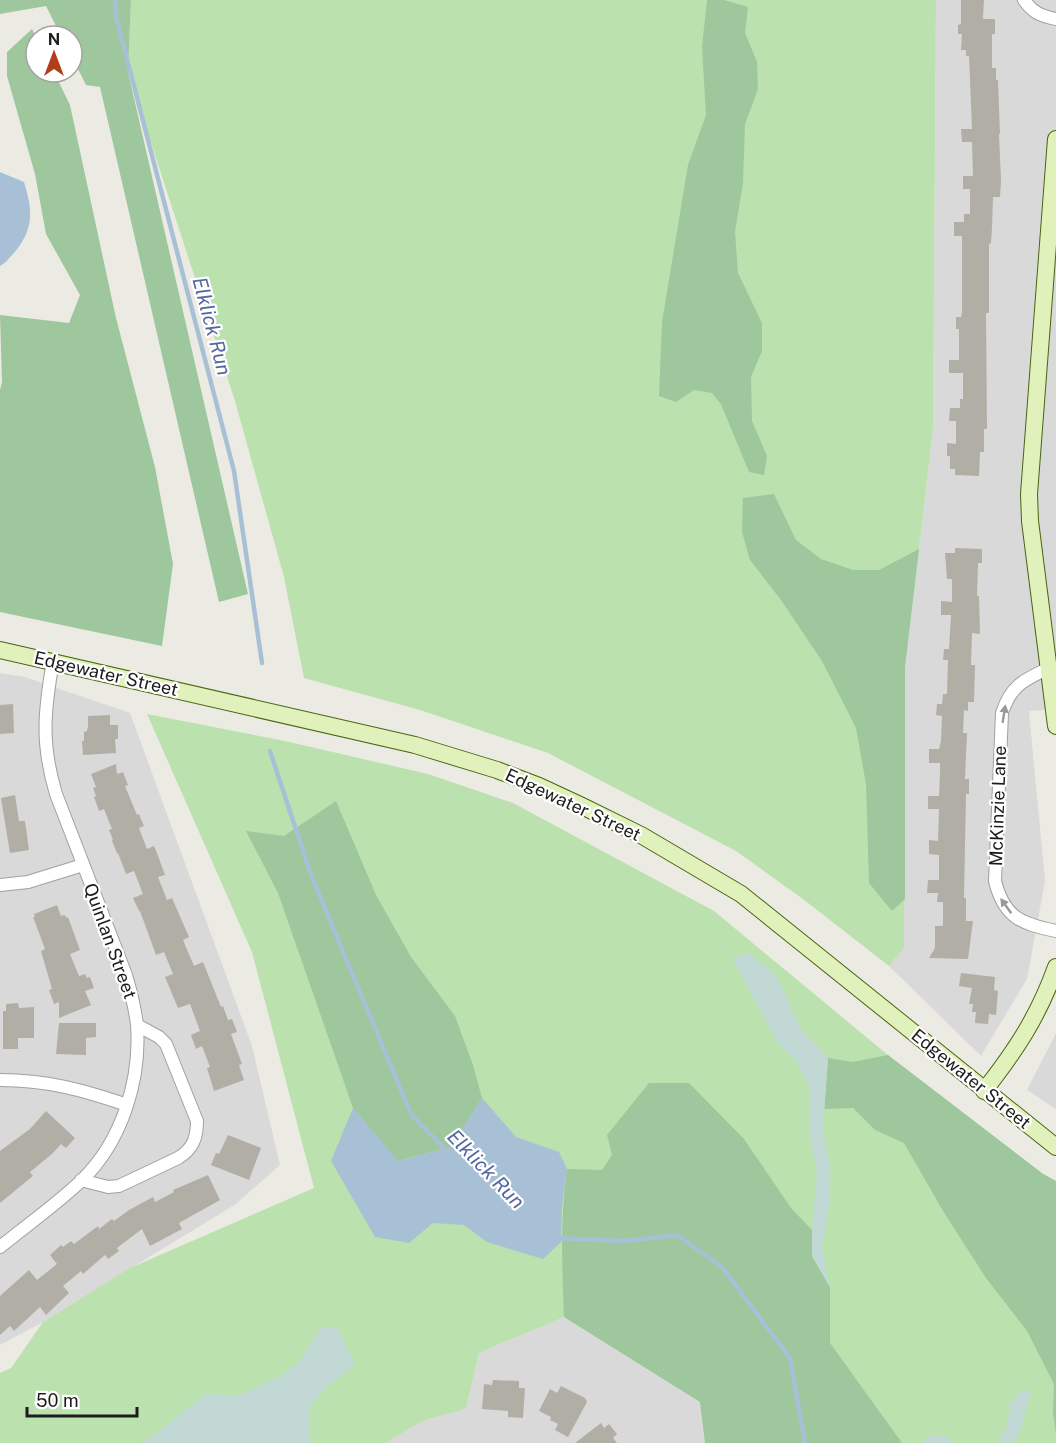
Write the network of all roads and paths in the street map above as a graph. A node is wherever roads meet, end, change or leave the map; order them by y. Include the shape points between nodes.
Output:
1 (1024, 0) edge
2 (1056, 19) edge
3 (1056, 139) edge
4 (0, 650) edge
5 (53, 661) junction
6 (1049, 668) junction
7 (1056, 726) edge
8 (83, 865) junction
9 (0, 885) edge
10 (1056, 931) edge
11 (1056, 967) edge
12 (137, 1025) junction
13 (0, 1080) edge
14 (984, 1091) junction
15 (127, 1105) junction
16 (1056, 1148) edge
17 (81, 1180) junction
18 (0, 1247) edge

1 - 2 street via 1041,16
3 - 6 street via 1029,494
4 - 5 street, Edgewater Street
5 - 8 street, Quinlan Street via 44,730 47,761
5 - 14 street, Edgewater Street via 434,751 518,778 570,800 641,835 741,894
6 - 7 street
10 -> 6 street, McKinzie Lane via 1026,924 1015,917 999,896 995,882 1002,713 1014,688
8 - 9 street via 28,882
8 - 12 street, Quinlan Street via 126,975
11 - 14 street via 1029,1029
12 - 15 street, Quinlan Street via 134,1078
12 - 17 street via 159,1036 170,1052 197,1121 194,1144 178,1158 119,1186
13 - 15 street via 58,1084
14 - 16 street, Edgewater Street
15 - 17 street, Quinlan Street via 102,1155
17 - 18 street, Quinlan Street

